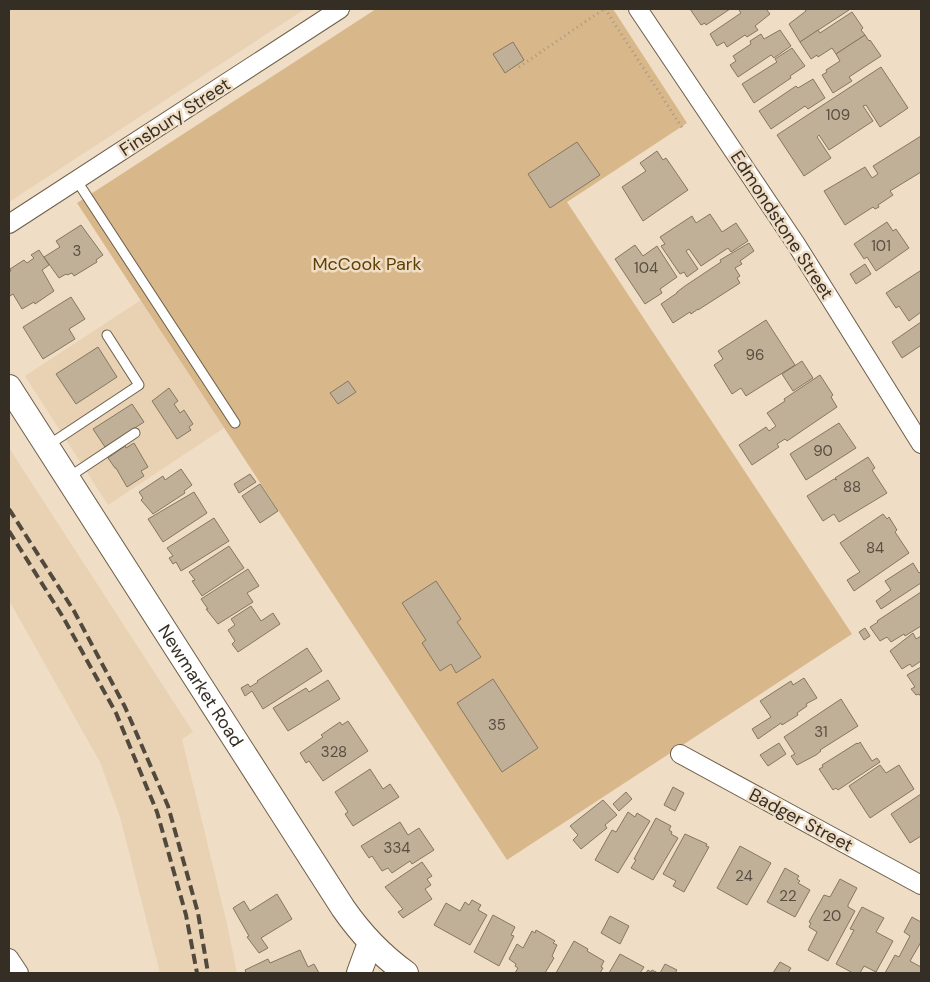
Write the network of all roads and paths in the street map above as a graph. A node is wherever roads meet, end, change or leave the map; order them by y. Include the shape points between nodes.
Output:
1 (340, 9) edge
2 (605, 9) edge
3 (638, 9) edge
4 (519, 66) dead end
5 (683, 129) dead end
6 (77, 181) junction
7 (9, 224) edge
8 (107, 335) dead end
9 (9, 388) edge
10 (236, 423) dead end
11 (135, 433) dead end
12 (921, 444) edge
13 (46, 446) junction
14 (67, 478) junction
15 (680, 754) dead end
16 (921, 885) edge
17 (370, 943) junction
18 (9, 958) edge
19 (18, 973) edge
20 (359, 973) edge
21 (406, 973) edge

1 - 6 street, Finsbury Street
2 - 4 path
2 - 5 path
3 - 12 street, Edmondstone Street via 796,244
6 - 7 street, Finsbury Street
6 - 10 lane
8 - 13 lane via 140,385
9 - 13 main road, Newmarket Road
11 - 14 lane
13 - 14 main road, Newmarket Road
14 - 17 main road, Newmarket Road via 344,908
15 - 16 street, Badger Street
17 - 20 main road
17 - 21 main road, Newmarket Road
18 - 19 street

